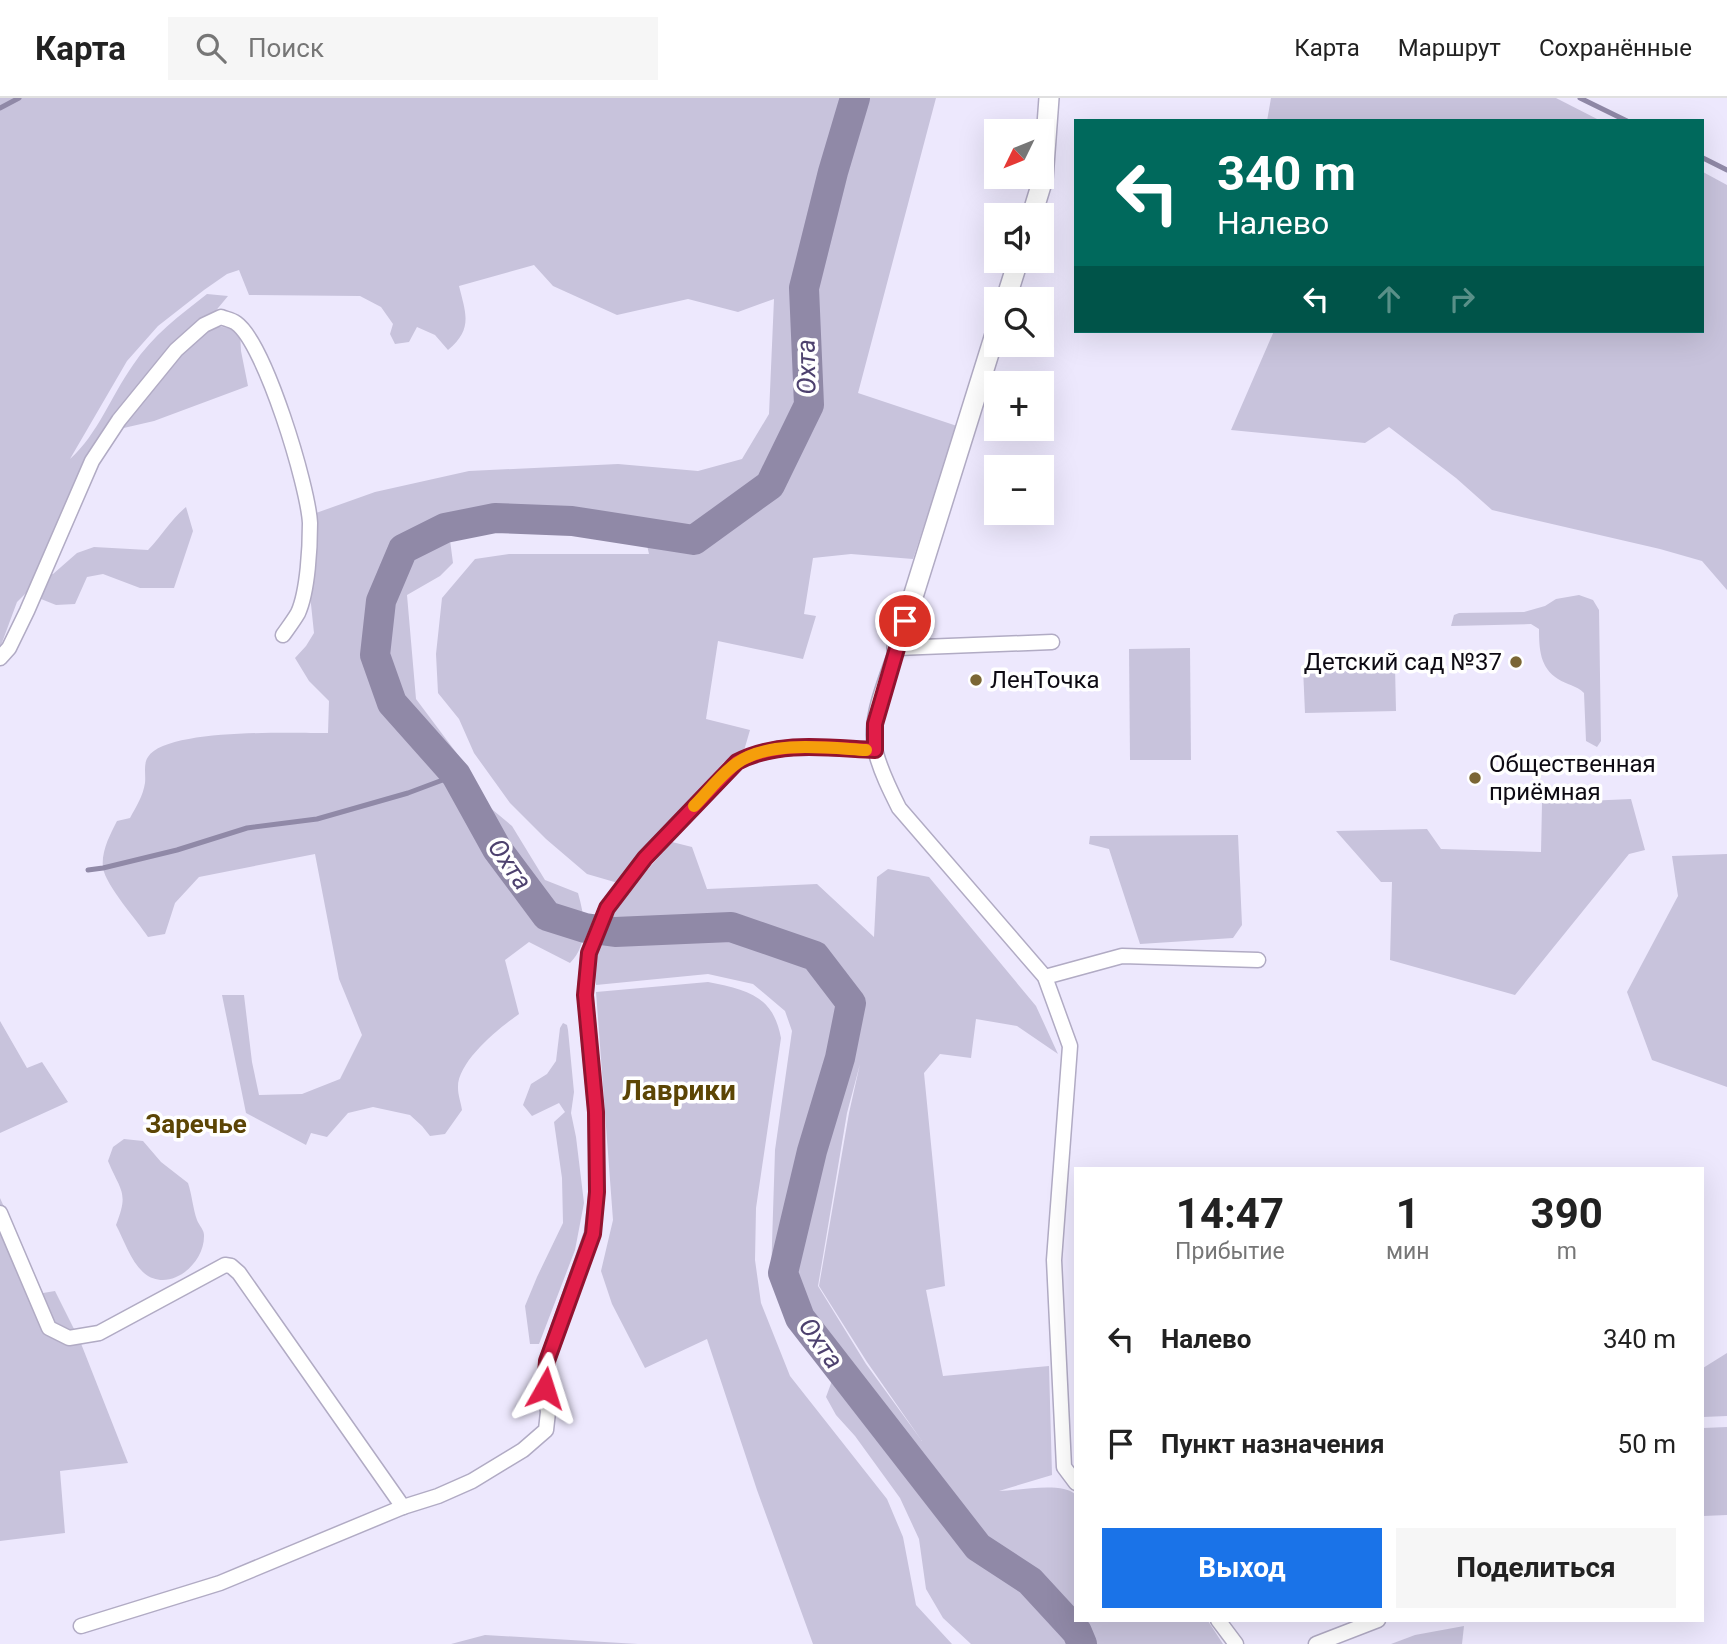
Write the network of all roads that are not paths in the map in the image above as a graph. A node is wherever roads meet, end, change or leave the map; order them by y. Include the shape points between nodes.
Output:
1 (1049, 98) edge
2 (1036, 203) edge
3 (988, 357) edge
4 (283, 635) dead end
5 (1052, 642) dead end
6 (897, 648) junction
7 (0, 658) edge
8 (875, 750) junction
9 (1258, 960) dead end
10 (1045, 977) junction
11 (0, 1213) edge
12 (1074, 1480) edge
13 (403, 1507) junction
14 (1220, 1622) edge
15 (1373, 1622) edge
16 (81, 1626) dead end
17 (1236, 1644) edge
18 (1316, 1644) edge

1 - 2 street via 1044,179
3 - 6 street
4 - 7 street via 299,612 308,568 310,520 292,443 266,371 250,339 236,323 221,317 204,325 177,350 92,461 27,611
5 - 6 street
6 - 8 street via 875,724
8 - 10 street via 899,808
8 - 13 street via 793,747 752,754 737,762 645,858 607,908 589,953 585,995 596,1112 593,1234 547,1361 546,1430 472,1481
9 - 10 street via 1122,956
10 - 12 street via 1070,1046 1054,1260 1064,1467
11 - 13 street via 49,1328 69,1338 99,1333 195,1280 231,1266
13 - 16 street via 220,1583
14 - 17 street
15 - 18 street

